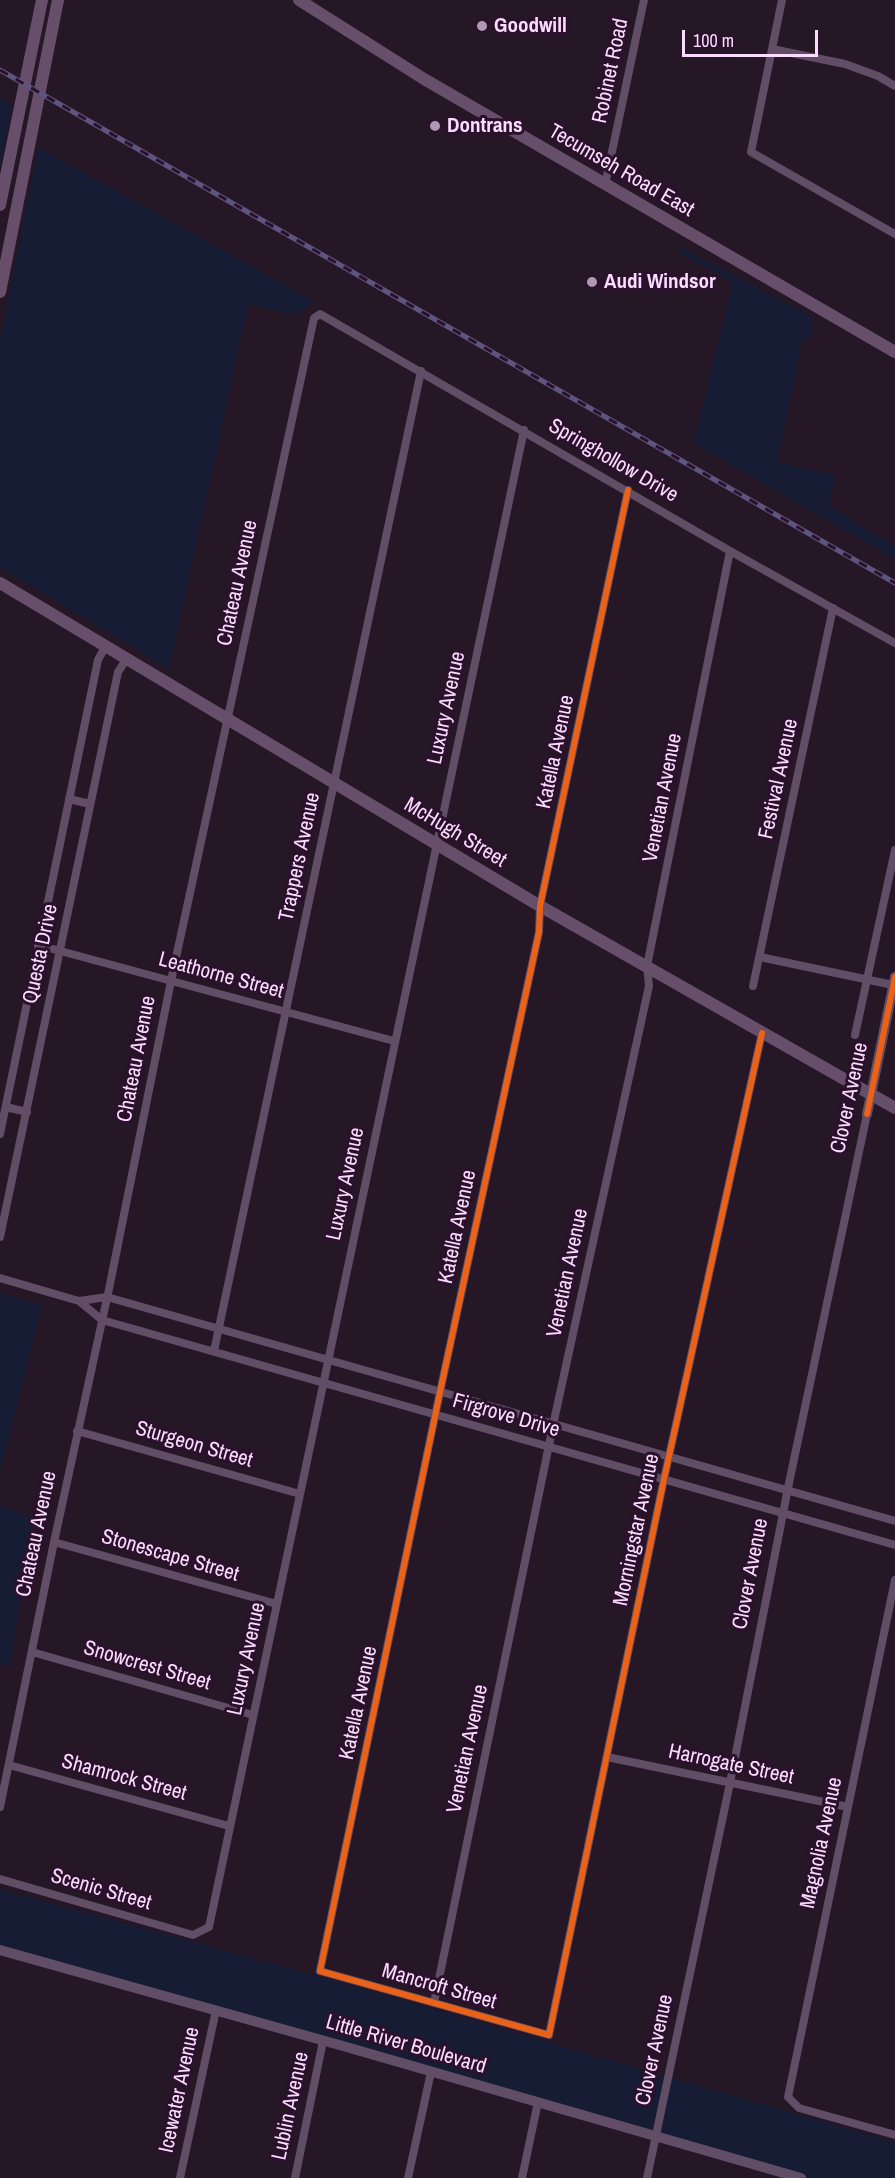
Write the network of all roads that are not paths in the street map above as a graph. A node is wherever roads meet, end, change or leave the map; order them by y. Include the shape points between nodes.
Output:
1 (42, 0) edge
2 (58, 0) edge
3 (300, 0) edge
4 (644, 0) edge
5 (782, 0) edge
6 (772, 49) junction
7 (895, 86) edge
8 (605, 185) junction
9 (0, 205) edge
10 (895, 234) edge
11 (0, 292) edge
12 (314, 318) joint
13 (895, 352) edge
14 (421, 371) junction
15 (524, 430) junction
16 (628, 490) junction
17 (730, 551) junction
18 (0, 583) edge
19 (833, 608) junction
20 (895, 643) edge
21 (105, 647) junction
22 (126, 660) junction
23 (227, 720) junction
24 (334, 783) junction
25 (69, 800) junction
26 (90, 804) junction
27 (436, 844) junction
28 (895, 850) edge
29 (540, 906) junction
30 (38, 945) junction
31 (60, 951) junction
32 (760, 957) junction
33 (647, 966) junction
34 (867, 980) junction
35 (171, 981) junction
36 (894, 981) edge
37 (753, 986) dead end
38 (286, 1012) junction
39 (762, 1032) junction
40 (855, 1035) dead end
41 (394, 1041) junction
42 (871, 1094) junction
43 (6, 1107) junction
44 (895, 1108) edge
45 (27, 1112) junction
46 (867, 1114) joint
47 (0, 1134) edge
48 (0, 1238) edge
49 (0, 1278) edge
50 (107, 1297) junction
51 (79, 1301) junction
52 (102, 1320) junction
53 (219, 1328) junction
54 (214, 1351) junction
55 (328, 1361) junction
56 (324, 1382) junction
57 (440, 1392) junction
58 (435, 1414) junction
59 (554, 1424) junction
60 (78, 1431) junction
61 (549, 1448) junction
62 (669, 1457) junction
63 (664, 1479) junction
64 (787, 1491) junction
65 (300, 1494) junction
66 (783, 1512) junction
67 (895, 1521) edge
68 (54, 1542) junction
69 (895, 1545) edge
70 (895, 1580) edge
71 (277, 1604) junction
72 (32, 1652) junction
73 (253, 1715) junction
74 (607, 1757) junction
75 (9, 1765) junction
76 (730, 1783) junction
77 (0, 1807) edge
78 (848, 1807) junction
79 (229, 1826) junction
80 (0, 1880) edge
81 (193, 1935) joint
82 (0, 1950) edge
83 (320, 1971) joint
84 (434, 2003) junction
85 (216, 2010) junction
86 (549, 2035) joint
87 (324, 2041) junction
88 (430, 2072) junction
89 (538, 2103) junction
90 (895, 2135) edge
91 (656, 2136) junction
92 (771, 2174) edge
93 (180, 2178) edge
94 (295, 2178) edge
95 (408, 2178) edge
96 (522, 2178) edge
97 (648, 2178) edge
98 (801, 2178) edge

1 - 9 main road
2 - 11 main road
3 - 8 main road, Tecumseh Road East via 424,79
4 - 8 street, Robinet Road
5 - 6 street
6 - 7 street via 845,64
6 - 10 street via 751,152
8 - 13 main road, Tecumseh Road East
12 - 14 street, Springhollow Drive via 320,314
12 - 23 street, Chateau Avenue
14 - 15 street, Springhollow Drive
14 - 24 street, Trappers Avenue
15 - 16 street, Springhollow Drive
15 - 27 street, Luxury Avenue
16 - 17 street, Springhollow Drive
16 - 29 street, Katella Avenue
17 - 19 street, Springhollow Drive
17 - 33 street, Venetian Avenue
18 - 21 main road, McHugh Street
19 - 20 street, Springhollow Drive
19 - 32 street, Festival Avenue
21 - 22 main road, McHugh Street
21 - 25 street, Questa Drive via 98,660
22 - 23 main road, McHugh Street
22 - 26 street, Questa Drive via 118,672
23 - 24 main road, McHugh Street
23 - 35 street, Chateau Avenue
24 - 27 main road, McHugh Street
24 - 38 street, Trappers Avenue
25 - 26 street
25 - 30 street, Questa Drive
26 - 31 street, Questa Drive
27 - 29 main road, McHugh Street
27 - 41 street, Luxury Avenue
28 - 34 street, Clover Avenue
29 - 33 main road, McHugh Street
29 - 57 street, Katella Avenue via 539,932
30 - 31 street, Leathorne Street
30 - 43 street, Questa Drive
31 - 35 street, Leathorne Street
31 - 45 street, Questa Drive
32 - 34 street
32 - 37 street, Festival Avenue
33 - 39 main road, McHugh Street
33 - 59 street, Venetian Avenue via 648,991
34 - 36 street
34 - 40 street, Clover Avenue
35 - 38 street, Leathorne Street
35 - 50 street, Chateau Avenue
36 - 42 street, Clover Avenue
38 - 41 street, Leathorne Street
38 - 53 street, Trappers Avenue
39 - 42 main road, McHugh Street
39 - 62 street, Morningstar Avenue
41 - 55 street, Luxury Avenue
42 - 44 main road, McHugh Street
42 - 46 street, Clover Avenue
43 - 45 street
43 - 47 street, Questa Drive
45 - 48 street, Questa Drive
46 - 64 street, Clover Avenue
49 - 51 street, Firgrove Drive
50 - 51 street, Firgrove Drive
50 - 52 street, Chateau Avenue
50 - 53 street, Firgrove Drive
51 - 52 street, Firgrove Drive
52 - 54 street, Firgrove Drive
52 - 60 street, Chateau Avenue
53 - 54 street, Trappers Avenue
53 - 55 street, Firgrove Drive
54 - 56 street, Firgrove Drive
55 - 56 street, Luxury Avenue
55 - 57 street, Firgrove Drive
56 - 58 street, Firgrove Drive
56 - 65 street, Luxury Avenue
57 - 58 street, Katella Avenue
57 - 59 street, Firgrove Drive
58 - 61 street, Firgrove Drive
58 - 83 street, Katella Avenue
59 - 61 street, Venetian Avenue
59 - 62 street, Firgrove Drive
60 - 65 street, Sturgeon Street
60 - 68 street, Chateau Avenue
61 - 63 street, Firgrove Drive
61 - 84 street, Venetian Avenue
62 - 63 street, Morningstar Avenue
62 - 64 street, Firgrove Drive
63 - 66 street, Firgrove Drive
63 - 74 street, Morningstar Avenue
64 - 66 street, Clover Avenue
64 - 67 street, Firgrove Drive
65 - 71 street, Luxury Avenue
66 - 69 street, Firgrove Drive
66 - 76 street, Clover Avenue
68 - 71 street, Stonescape Street
68 - 72 street, Chateau Avenue
70 - 78 street, Magnolia Avenue
71 - 73 street, Luxury Avenue
72 - 73 street, Snowcrest Street
72 - 75 street, Chateau Avenue
73 - 79 street, Luxury Avenue
74 - 76 street, Harrogate Street
74 - 86 street, Morningstar Avenue
75 - 77 street, Chateau Avenue
75 - 79 street, Shamrock Street
76 - 78 street, Harrogate Street
76 - 91 street, Clover Avenue
78 - 90 street, Magnolia Avenue via 788,2097 799,2108
79 - 81 street, Luxury Avenue via 209,1927
80 - 81 street, Scenic Street
82 - 85 street, Little River Boulevard
83 - 84 street, Mancroft Street
84 - 86 street, Mancroft Street
85 - 87 street, Little River Boulevard
85 - 93 street, Icewater Avenue
87 - 88 street, Little River Boulevard
87 - 94 street, Lublin Avenue
88 - 89 street, Little River Boulevard
88 - 95 street
89 - 91 street, Little River Boulevard
89 - 96 street
91 - 92 street, Little River Boulevard
91 - 97 street, Clover Avenue
92 - 98 street, Little River Boulevard

